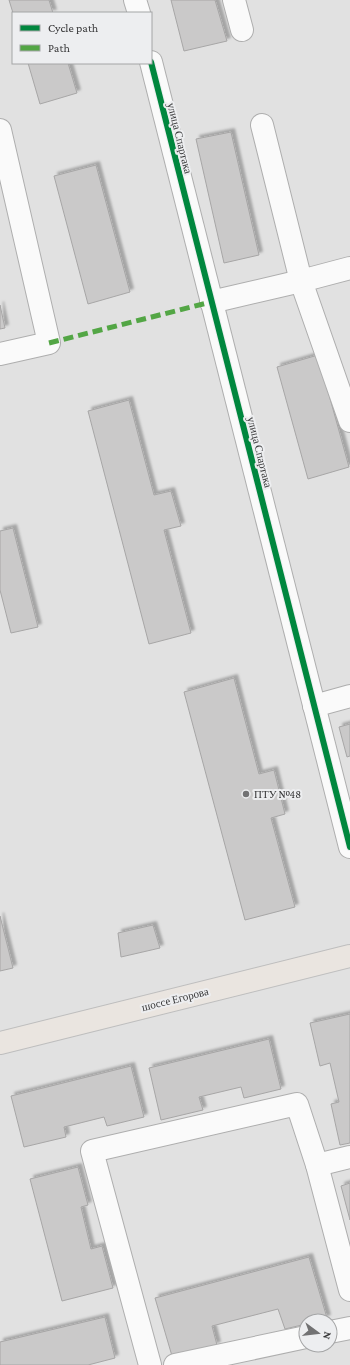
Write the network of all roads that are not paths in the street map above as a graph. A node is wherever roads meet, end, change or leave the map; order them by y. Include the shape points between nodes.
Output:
1 (135, 0) edge
2 (234, 0) edge
3 (138, 12) edge
4 (242, 30) dead end
5 (152, 64) edge
6 (262, 126) dead end
7 (0, 130) edge
8 (4, 171) edge
9 (350, 268) edge
10 (301, 281) junction
11 (211, 302) junction
12 (0, 354) edge
13 (348, 409) edge
14 (350, 696) edge
15 (314, 706) junction
16 (350, 847) edge
17 (350, 956) edge
18 (0, 1043) edge
19 (350, 1157) edge
20 (317, 1165) junction
21 (350, 1290) edge
22 (350, 1328) edge
23 (338, 1330) edge
24 (298, 1339) edge
25 (150, 1365) edge
26 (174, 1365) edge

1 - 3 street
2 - 4 street
5 - 11 street, улица Спартака
6 - 10 street
7 - 8 street
8 - 12 street via 49,343
9 - 10 street
10 - 11 street
10 - 13 street
11 - 15 street, улица Спартака
14 - 15 street
15 - 16 street, улица Спартака
17 - 18 main road, шоссе Егорова
19 - 20 street
20 - 21 street
20 - 25 street via 297,1104 92,1151
22 - 23 street
24 - 26 street

